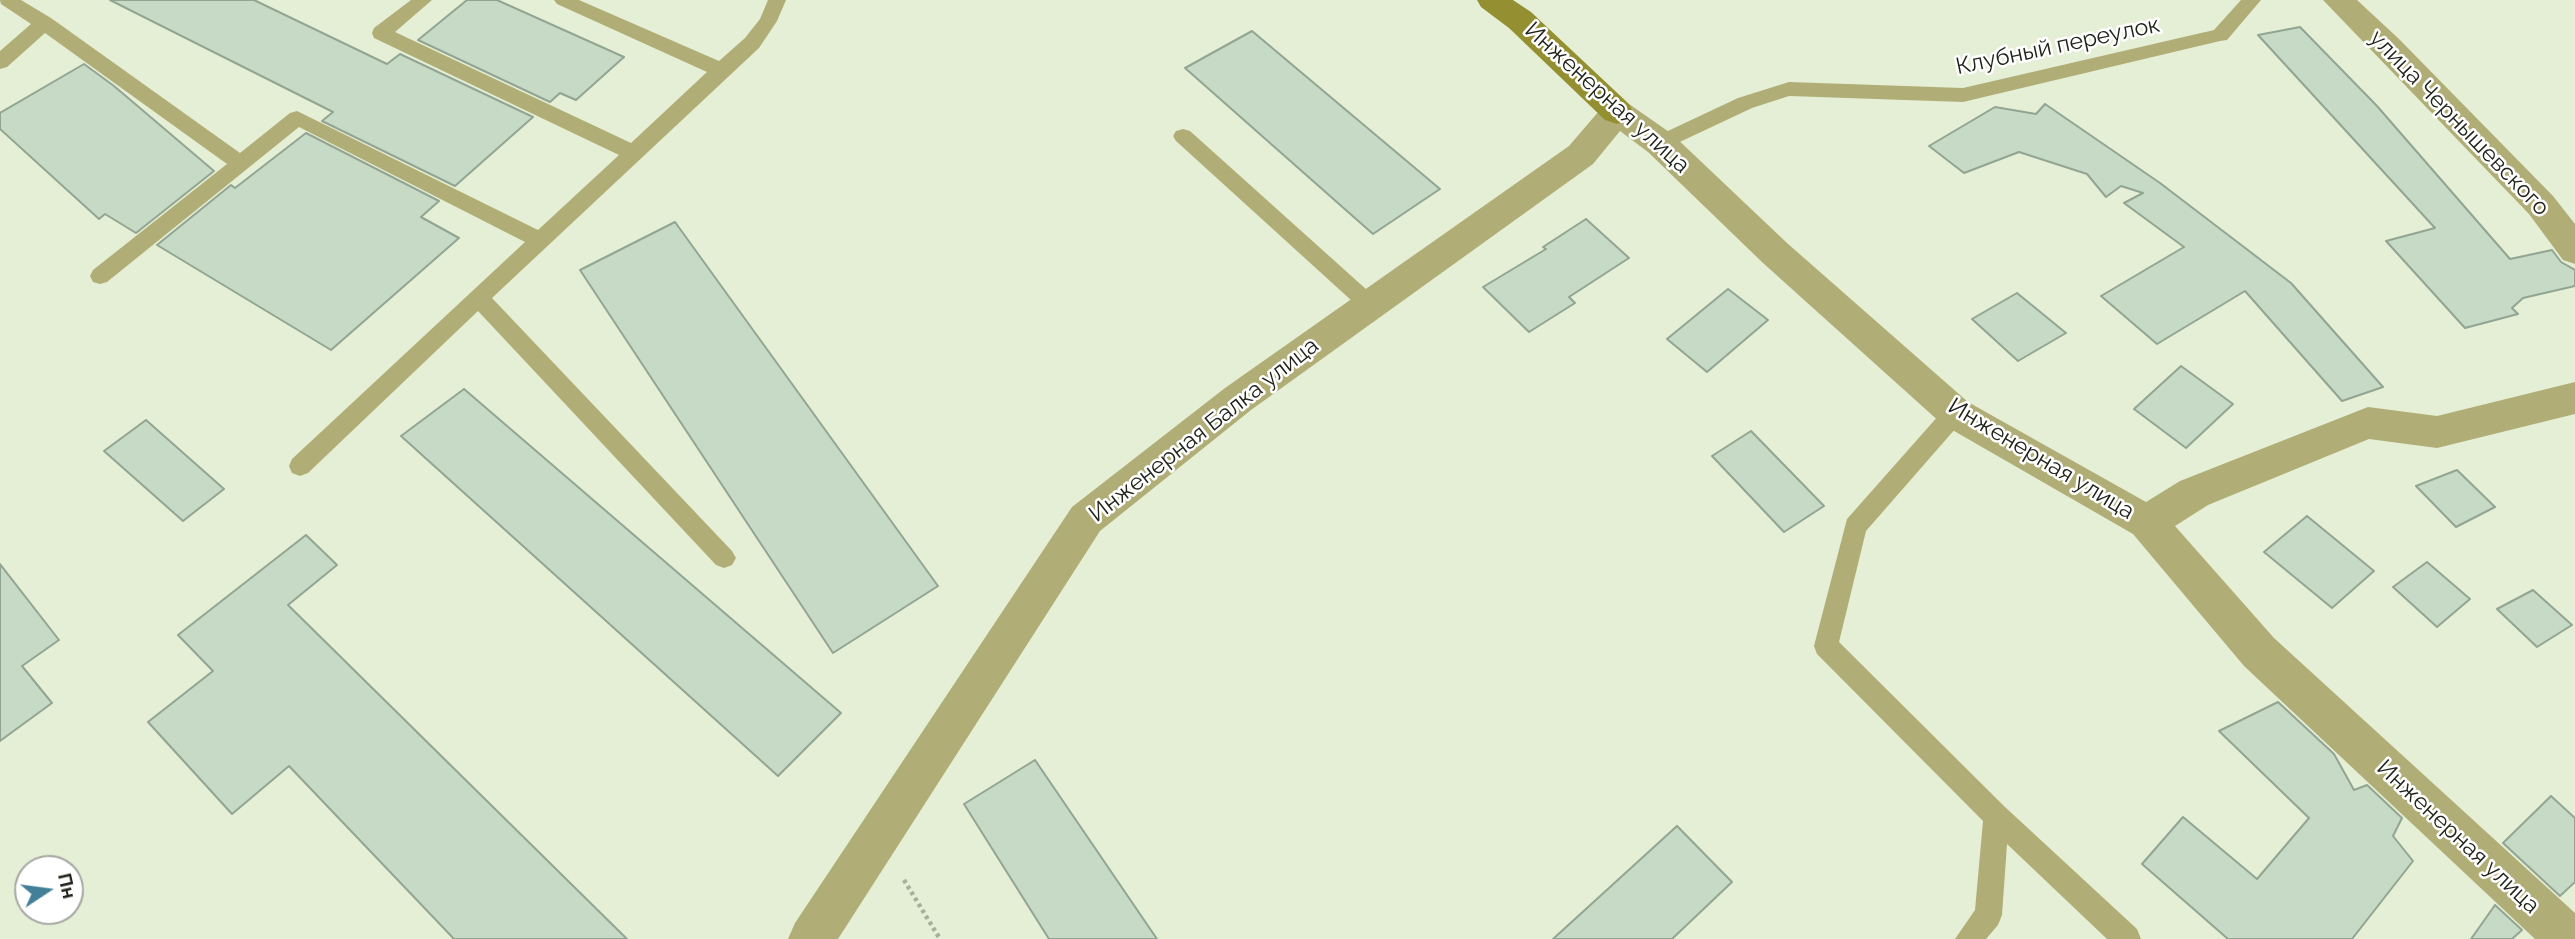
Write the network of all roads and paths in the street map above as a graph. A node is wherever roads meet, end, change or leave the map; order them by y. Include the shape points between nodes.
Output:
1 (7, 0) edge
2 (423, 0) edge
3 (563, 0) edge
4 (777, 0) edge
5 (1492, 0) edge
6 (2252, 0) edge
7 (2338, 0) edge
8 (44, 23) junction
9 (0, 62) edge
10 (721, 71) junction
11 (1617, 112) junction
12 (1183, 135) dead end
13 (1660, 143) junction
14 (633, 153) junction
15 (240, 163) junction
16 (540, 240) junction
17 (2575, 250) edge
18 (100, 276) dead end
19 (479, 298) junction
20 (1370, 305) junction
21 (2575, 398) edge
22 (1955, 413) junction
23 (300, 466) dead end
24 (2147, 522) junction
25 (724, 558) dead end
26 (1996, 816) junction
27 (878, 838) junction
28 (811, 939) edge
29 (940, 939) edge
30 (1969, 939) edge
31 (2127, 939) edge
32 (2569, 939) edge

1 - 8 lane
2 - 14 lane via 381,33
3 - 10 lane
4 - 10 lane via 752,43
5 - 11 street, Инженерная улица via 1520,20
6 - 13 lane, Клубный переулок via 2220,35 2208,38 1963,95 1789,89 1745,103
7 - 17 street, улица Чернышевского via 2541,205
8 - 9 lane
8 - 15 lane
10 - 14 lane
11 - 13 street, Инженерная улица
11 - 20 street, Инженерная Балка улица via 1581,155
12 - 20 lane
13 - 22 street, Инженерная улица
14 - 16 lane
15 - 16 lane via 297,118
15 - 18 lane
16 - 19 lane
19 - 23 lane
19 - 25 lane
20 - 27 street, Инженерная Балка улица via 1238,399 1086,519
21 - 24 street via 2437,432 2368,423 2193,493
22 - 24 street, Инженерная улица
22 - 26 lane via 1855,526 1826,646
24 - 32 street, Инженерная улица via 2259,652
26 - 30 lane via 1988,915
26 - 31 lane
27 - 28 street, Инженерная Балка улица
27 - 29 path

